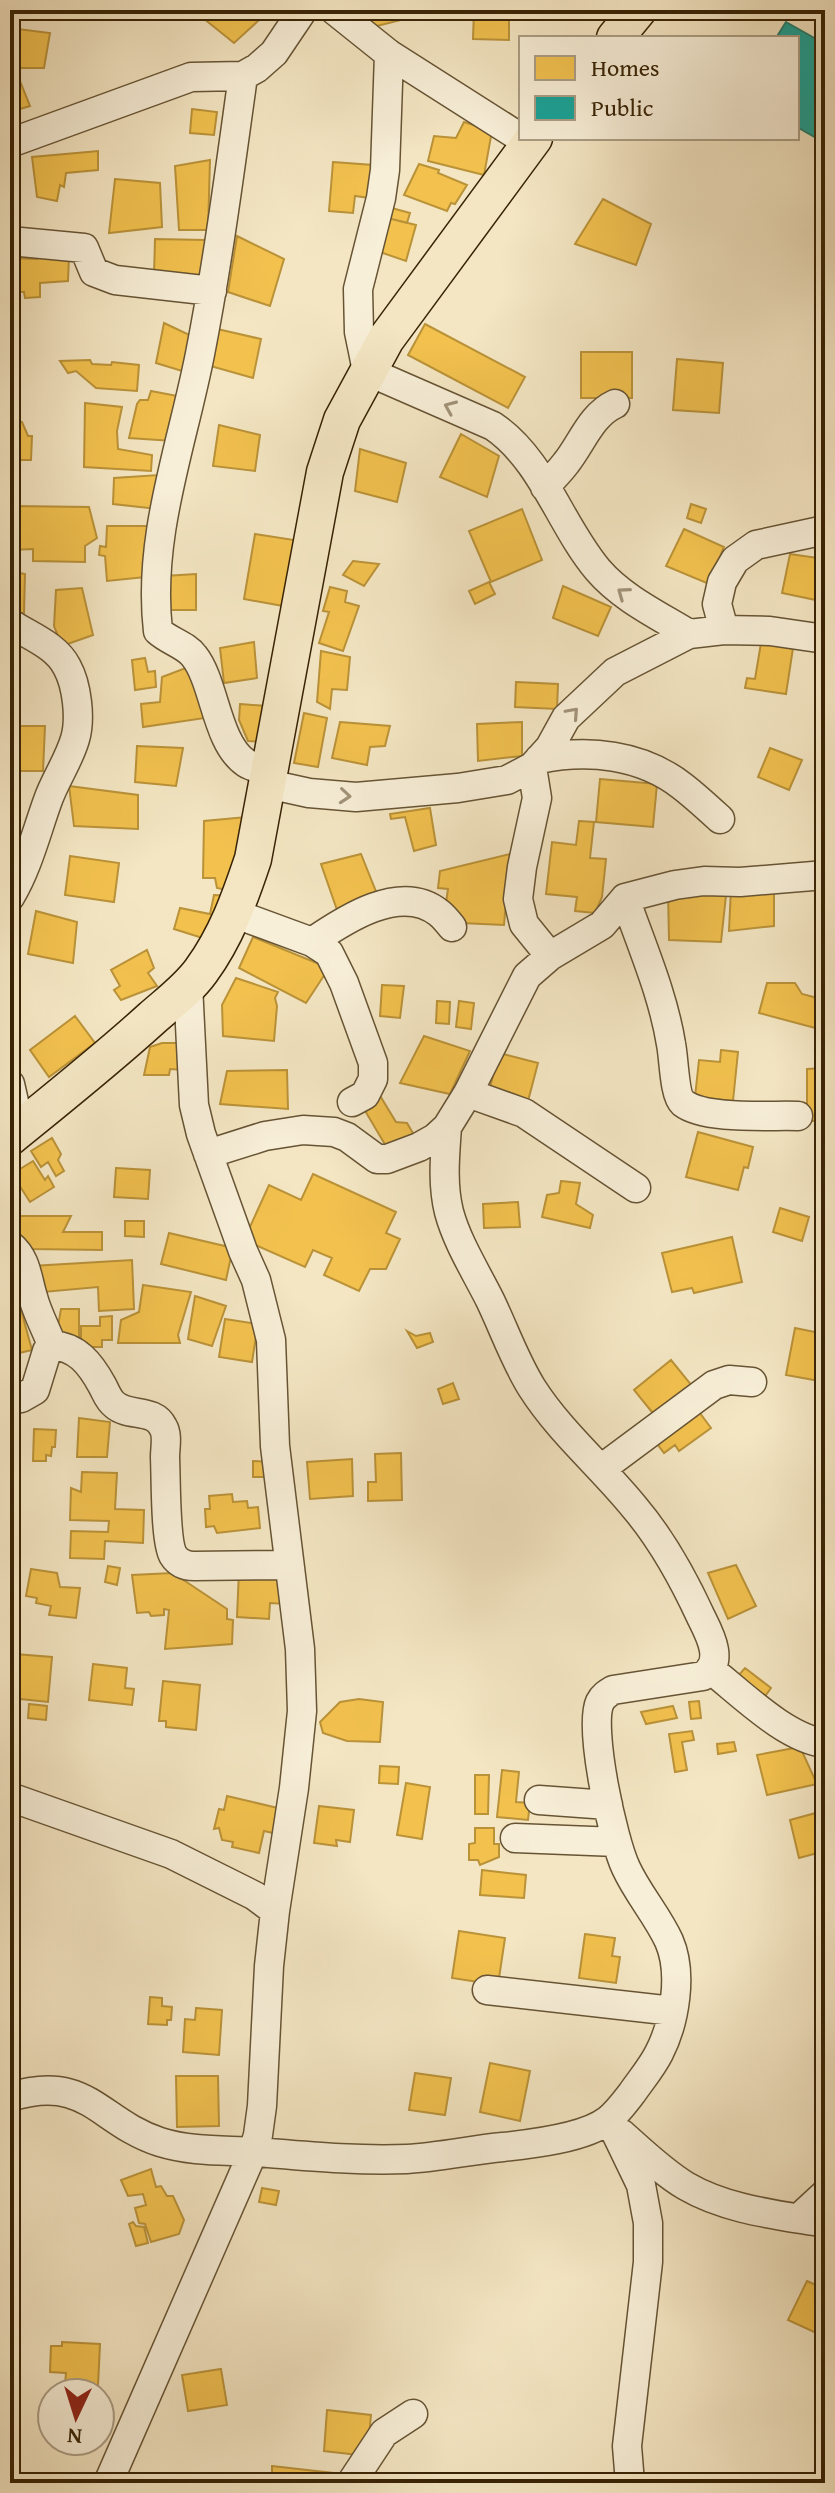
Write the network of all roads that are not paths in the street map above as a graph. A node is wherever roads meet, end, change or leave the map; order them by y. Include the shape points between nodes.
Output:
1 (303, 10) edge
2 (334, 10) edge
3 (638, 10) edge
4 (617, 36) edge
5 (389, 54) junction
6 (243, 76) junction
7 (519, 134) edge
8 (526, 140) edge
9 (10, 143) edge
10 (10, 241) edge
11 (212, 291) junction
12 (367, 371) junction
13 (615, 404) dead end
14 (545, 487) junction
15 (825, 530) edge
16 (10, 623) edge
17 (724, 630) junction
18 (689, 634) junction
19 (825, 639) edge
20 (536, 763) junction
21 (269, 778) junction
22 (720, 819) dead end
23 (825, 875) edge
24 (10, 897) edge
25 (625, 898) junction
26 (233, 913) junction
27 (452, 927) dead end
28 (312, 942) junction
29 (550, 956) junction
30 (188, 985) junction
31 (10, 1084) edge
32 (468, 1093) junction
33 (352, 1102) dead end
34 (798, 1116) dead end
35 (447, 1127) junction
36 (15, 1132) edge
37 (208, 1154) junction
38 (636, 1188) dead end
39 (10, 1245) edge
40 (52, 1345) junction
41 (752, 1382) dead end
42 (10, 1400) edge
43 (601, 1469) junction
44 (289, 1565) junction
45 (710, 1669) junction
46 (825, 1743) edge
47 (10, 1797) edge
48 (539, 1800) dead end
49 (608, 1805) junction
50 (515, 1838) dead end
51 (617, 1842) junction
52 (275, 1911) junction
53 (487, 1990) dead end
54 (673, 2011) junction
55 (10, 2097) edge
56 (610, 2124) junction
57 (253, 2152) junction
58 (825, 2194) edge
59 (812, 2221) edge
60 (413, 2414) dead end
61 (108, 2483) edge
62 (351, 2483) edge
63 (630, 2483) edge

1 - 6 street via 274,53
2 - 5 street
3 - 4 main road
5 - 7 street
5 - 12 street via 385,170 358,289
6 - 9 street via 191,77
6 - 11 street
8 - 12 main road
10 - 11 street via 84,248 94,272 115,280
11 - 21 street via 161,527 158,631 194,655 229,742 245,762
14 -> 12 street via 515,444 493,426
12 - 21 main road via 342,420 325,472
13 - 14 street via 605,409
18 -> 14 street via 612,585
15 - 17 street via 756,545 735,560 717,604
16 - 24 street via 47,644 67,665 77,720 75,739
17 - 18 street
17 - 19 street
20 -> 18 street via 566,718 615,672
21 -> 20 street via 309,793 382,796 507,780
20 - 22 street via 558,755 597,754 635,762 681,785
20 - 29 street via 537,798 518,899 524,924
21 - 26 main road via 253,859
23 - 25 street via 704,881
25 - 29 street via 602,925
25 - 34 street via 665,1009 682,1102 732,1115
26 - 28 street
26 - 30 main road
27 - 28 street via 438,911 414,902 389,903 361,911
28 - 33 street via 329,953 373,1063 365,1095
29 - 32 street via 527,976
30 - 36 main road
30 - 37 street via 194,1105
31 - 36 street
32 - 35 street
32 - 38 street via 524,1113
35 - 37 street via 419,1147 387,1159 377,1159 334,1132 303,1130
35 - 43 street via 449,1212 468,1258 531,1386
37 - 44 street via 271,1340 275,1446
39 - 40 street via 27,1269
40 - 42 street via 35,1390
40 - 44 street via 67,1346 84,1359 117,1407 152,1416 163,1425 175,1558 186,1566
41 - 43 street via 714,1385
43 - 45 street via 655,1533 686,1583 713,1641
44 - 52 street via 302,1711
45 - 46 street via 765,1714
45 - 49 street via 703,1676 629,1686 602,1698 597,1731
47 - 52 street via 171,1854
48 - 49 street
49 - 51 street
50 - 51 street
51 - 54 street via 670,1944
52 - 57 street via 262,2106
53 - 54 street
54 - 56 street via 660,2052
55 - 57 street via 42,2090 71,2093 157,2141 192,2150
56 - 57 street via 562,2138 443,2156 363,2160
56 - 59 street via 683,2185 710,2198
56 - 63 street via 641,2185 648,2223 627,2446
57 - 61 street
58 - 59 street
60 - 62 street via 384,2433

